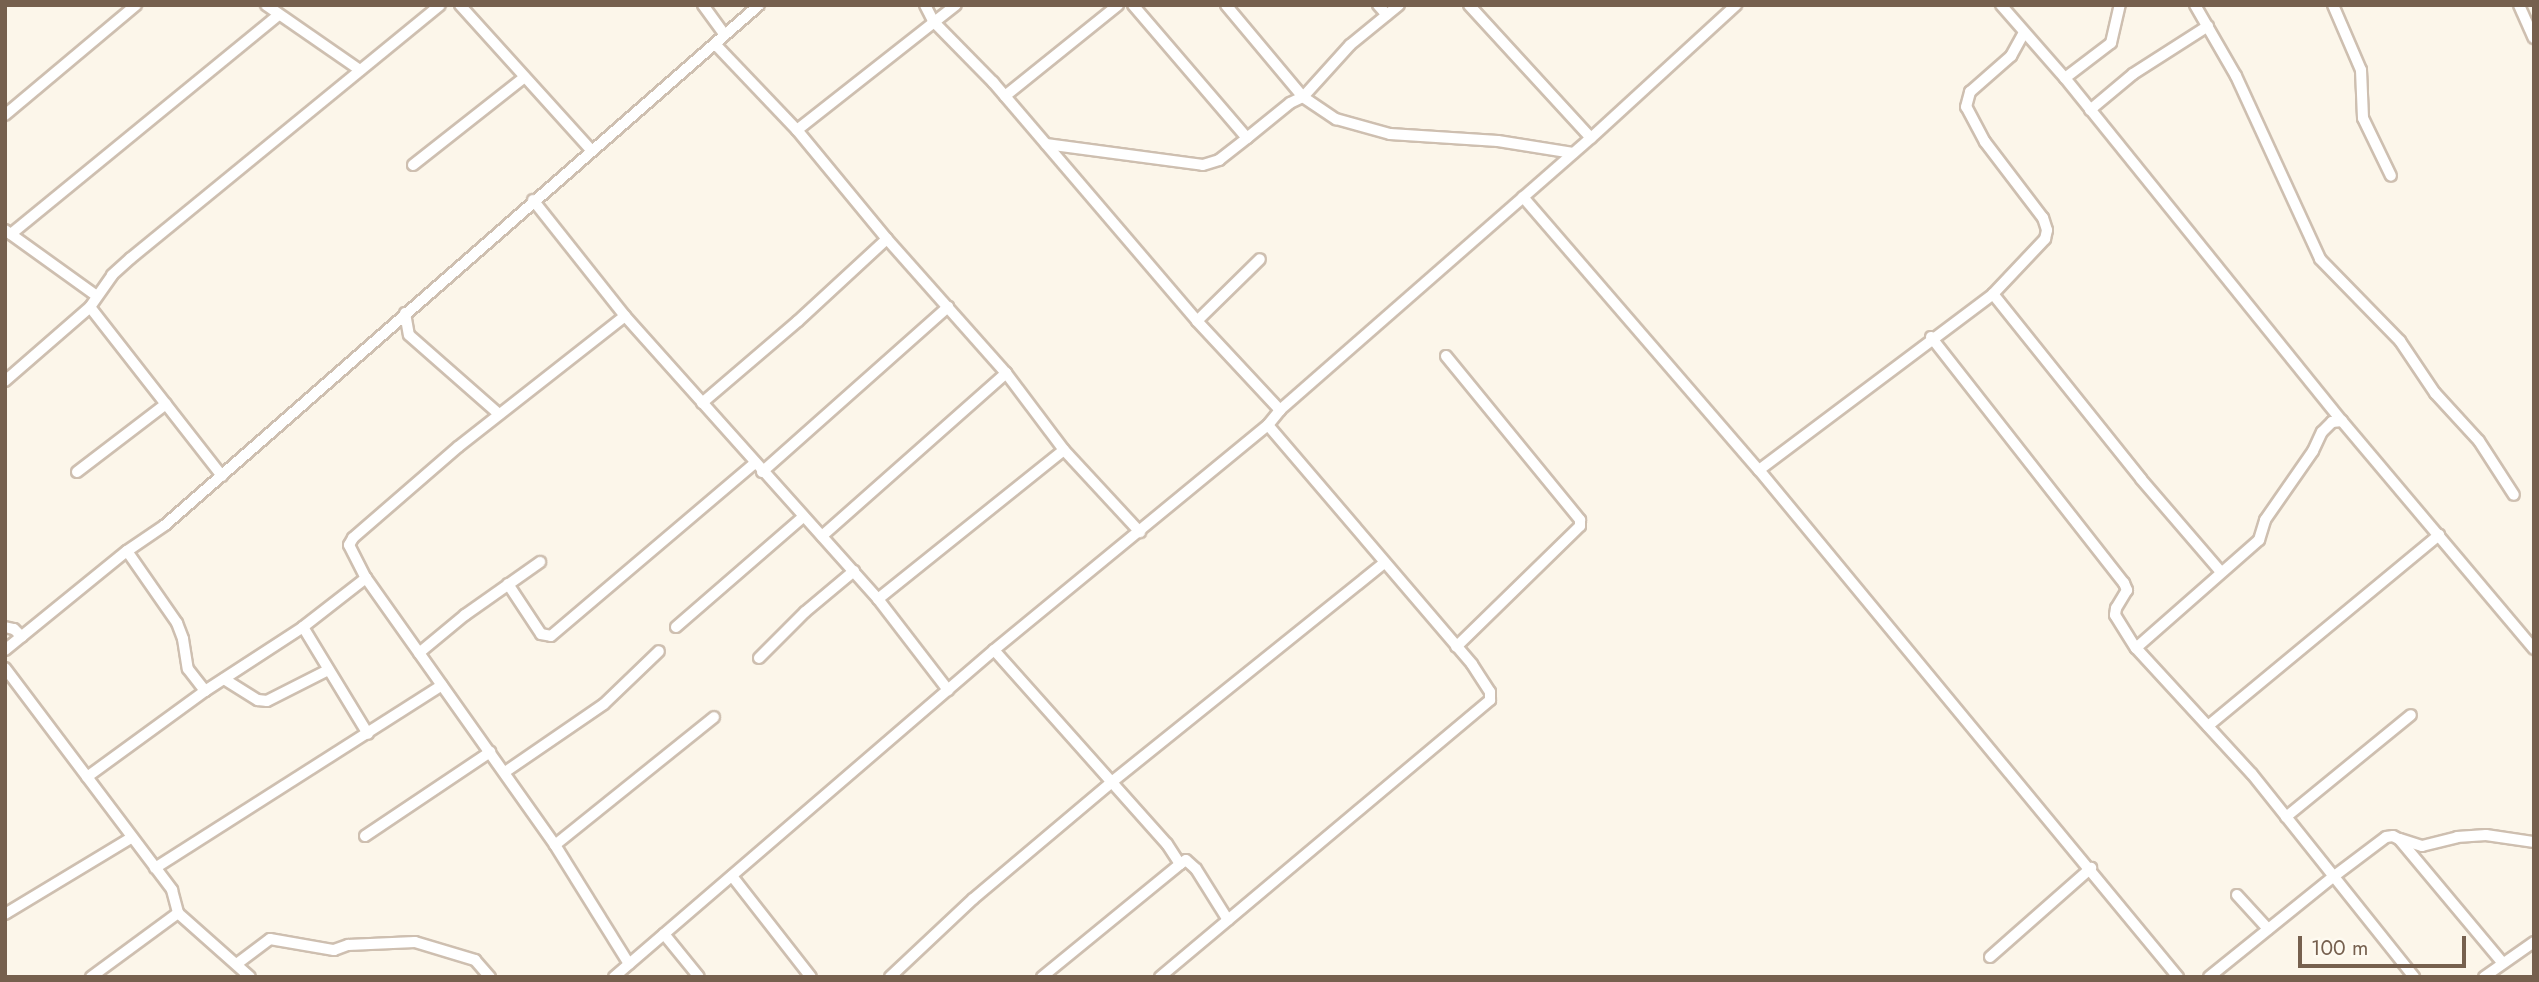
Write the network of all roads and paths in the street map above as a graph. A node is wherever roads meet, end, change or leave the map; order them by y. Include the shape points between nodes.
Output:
1 (136, 5) edge
2 (266, 5) edge
3 (440, 5) edge
4 (460, 5) edge
5 (703, 5) edge
6 (759, 5) edge
7 (925, 5) edge
8 (956, 5) edge
9 (1118, 5) edge
10 (1133, 5) edge
11 (1226, 5) edge
12 (1378, 5) edge
13 (1399, 5) edge
14 (1469, 5) edge
15 (1736, 5) edge
16 (2001, 5) edge
17 (2120, 5) edge
18 (2194, 5) edge
19 (2333, 5) edge
20 (2519, 5) edge
21 (279, 15) junction
22 (1387, 15) junction
23 (933, 21) junction
24 (2208, 26) junction
25 (2024, 33) junction
26 (724, 35) junction
27 (2534, 38) edge
28 (715, 44) junction
29 (360, 70) junction
30 (525, 78) junction
31 (2065, 78) junction
32 (1006, 96) junction
33 (1303, 97) junction
34 (2090, 110) junction
35 (5, 116) edge
36 (797, 130) junction
37 (1247, 138) junction
38 (1591, 138) junction
39 (1045, 144) junction
40 (591, 150) junction
41 (1573, 153) junction
42 (413, 165) dead end
43 (2391, 176) dead end
44 (1523, 197) junction
45 (533, 200) junction
46 (8, 232) edge
47 (887, 239) junction
48 (1260, 259) dead end
49 (1993, 294) junction
50 (97, 296) junction
51 (90, 307) junction
52 (948, 307) junction
53 (405, 313) junction
54 (625, 316) junction
55 (1197, 321) junction
56 (1931, 337) junction
57 (1446, 356) dead end
58 (1006, 373) junction
59 (5, 381) edge
60 (702, 403) junction
61 (166, 404) junction
62 (1280, 410) junction
63 (499, 414) junction
64 (2342, 421) junction
65 (1268, 425) junction
66 (1064, 450) junction
67 (758, 467) junction
68 (1759, 470) junction
69 (77, 472) dead end
70 (222, 476) junction
71 (2514, 495) dead end
72 (803, 517) junction
73 (1140, 532) junction
74 (2439, 535) junction
75 (822, 536) junction
76 (127, 551) junction
77 (540, 562) dead end
78 (1384, 563) junction
79 (855, 571) junction
80 (2220, 571) junction
81 (366, 578) junction
82 (508, 584) junction
83 (878, 598) junction
84 (303, 627) junction
85 (676, 627) dead end
86 (5, 628) edge
87 (22, 637) junction
88 (1456, 647) junction
89 (2136, 648) junction
90 (2534, 649) edge
91 (5, 650) edge
92 (995, 650) junction
93 (659, 652) dead end
94 (419, 653) junction
95 (759, 658) dead end
96 (5, 668) edge
97 (328, 670) junction
98 (224, 678) junction
99 (442, 685) junction
100 (948, 690) junction
101 (205, 691) junction
102 (2411, 715) dead end
103 (715, 718) dead end
104 (2208, 726) junction
105 (368, 734) junction
106 (490, 752) junction
107 (505, 772) junction
108 (87, 777) junction
109 (1113, 781) junction
110 (2286, 817) junction
111 (365, 836) dead end
112 (131, 838) junction
113 (2399, 839) junction
114 (2534, 842) edge
115 (555, 845) junction
116 (1180, 864) junction
117 (2091, 868) junction
118 (155, 869) junction
119 (732, 876) junction
120 (2333, 877) junction
121 (2237, 895) dead end
122 (178, 913) junction
123 (5, 914) edge
124 (1228, 920) junction
125 (2268, 929) junction
126 (664, 934) junction
127 (2534, 942) edge
128 (1990, 957) dead end
129 (2502, 962) junction
130 (238, 963) junction
131 (629, 964) junction
132 (91, 977) edge
133 (250, 977) edge
134 (490, 977) edge
135 (614, 977) edge
136 (699, 977) edge
137 (811, 977) edge
138 (890, 977) edge
139 (1042, 977) edge
140 (1160, 977) edge
141 (2178, 977) edge
142 (2209, 977) edge
143 (2414, 977) edge
144 (2484, 977) edge

1 - 35 street
2 - 21 street
3 - 29 street
4 - 30 street
5 - 26 street
6 - 26 street
7 - 23 street
8 - 23 street
9 - 32 street
10 - 37 street
11 - 33 street
12 - 22 street
13 - 22 street
14 - 38 street
15 - 38 street
16 - 25 street
17 - 31 street via 2112,43
18 - 24 street
19 - 43 street via 2361,71 2361,111
20 - 27 street
21 - 29 street
21 - 46 street
22 - 33 street via 1350,45
23 - 32 street
23 - 36 street
24 - 34 street via 2133,74
24 - 71 street via 2236,76 2320,259 2400,341 2435,393 2479,441
25 - 31 street
25 - 49 street via 2014,52 1970,92 1966,102 1984,142 2038,210 2047,230 2035,251
26 - 28 street
28 - 36 street
28 - 40 street
29 - 50 street via 139,250
30 - 40 street
30 - 42 street
31 - 34 street
32 - 39 street
33 - 37 street
33 - 41 street via 1336,119 1390,134 1498,141
34 - 64 street
36 - 47 street
37 - 39 street via 1219,160 1203,165
38 - 41 street
39 - 55 street
40 - 45 street
41 - 44 street
44 - 62 street
44 - 68 street
45 - 53 street
45 - 54 street
46 - 50 street
47 - 52 street
47 - 60 street
48 - 55 street
49 - 56 street
49 - 80 street
50 - 51 street
51 - 59 street
51 - 61 street
52 - 58 street
52 - 67 street
53 - 63 street via 409,335
53 - 70 street
54 - 60 street
54 - 63 street
55 - 62 street
56 - 68 street
56 - 89 street via 2124,583 2127,590 2115,615
57 - 88 street via 1580,520 1580,526
58 - 66 street
58 - 75 street
60 - 67 street
61 - 69 street
61 - 70 street
62 - 65 street
63 - 81 street via 349,541
64 - 74 street
64 - 80 street via 2332,422 2322,432 2265,520 2259,540
65 - 73 street
65 - 78 street
66 - 73 street
66 - 83 street
67 - 72 street
67 - 82 street via 551,636 541,634
68 - 117 street
70 - 76 street via 166,525
72 - 75 street
72 - 85 street
73 - 92 street
74 - 90 street
74 - 104 street
75 - 79 street
76 - 87 street
76 - 101 street via 177,623 188,669
77 - 82 street
78 - 88 street
78 - 109 street
79 - 83 street
79 - 95 street
80 - 89 street
81 - 84 street
81 - 94 street
82 - 94 street
83 - 100 street
84 - 97 street
84 - 98 street
86 - 87 street
87 - 91 street
88 - 124 street via 1490,692 1488,702
89 - 104 street
92 - 100 street
92 - 109 street
93 - 107 street via 604,704
94 - 99 street
96 - 108 street
97 - 98 street via 267,701
97 - 105 street
98 - 101 street
99 - 105 street
99 - 106 street
100 - 119 street
101 - 108 street
102 - 110 street
103 - 115 street
104 - 110 street
105 - 118 street
106 - 107 street
106 - 111 street
107 - 115 street
108 - 112 street
109 - 116 street
109 - 138 street via 973,899
110 - 120 street
112 - 118 street
112 - 123 street
113 - 114 street via 2422,846 2486,835
113 - 120 street via 2386,837
113 - 129 street
115 - 131 street
116 - 124 street via 1186,860 1196,869
116 - 139 street
117 - 128 street
117 - 141 street
118 - 122 street via 172,890
119 - 126 street
119 - 137 street
120 - 125 street
120 - 143 street
121 - 125 street
122 - 130 street
122 - 132 street
124 - 140 street
125 - 142 street
126 - 131 street
126 - 136 street
127 - 129 street
129 - 144 street
130 - 133 street
130 - 134 street via 270,939 334,950 415,942 475,960
131 - 135 street

